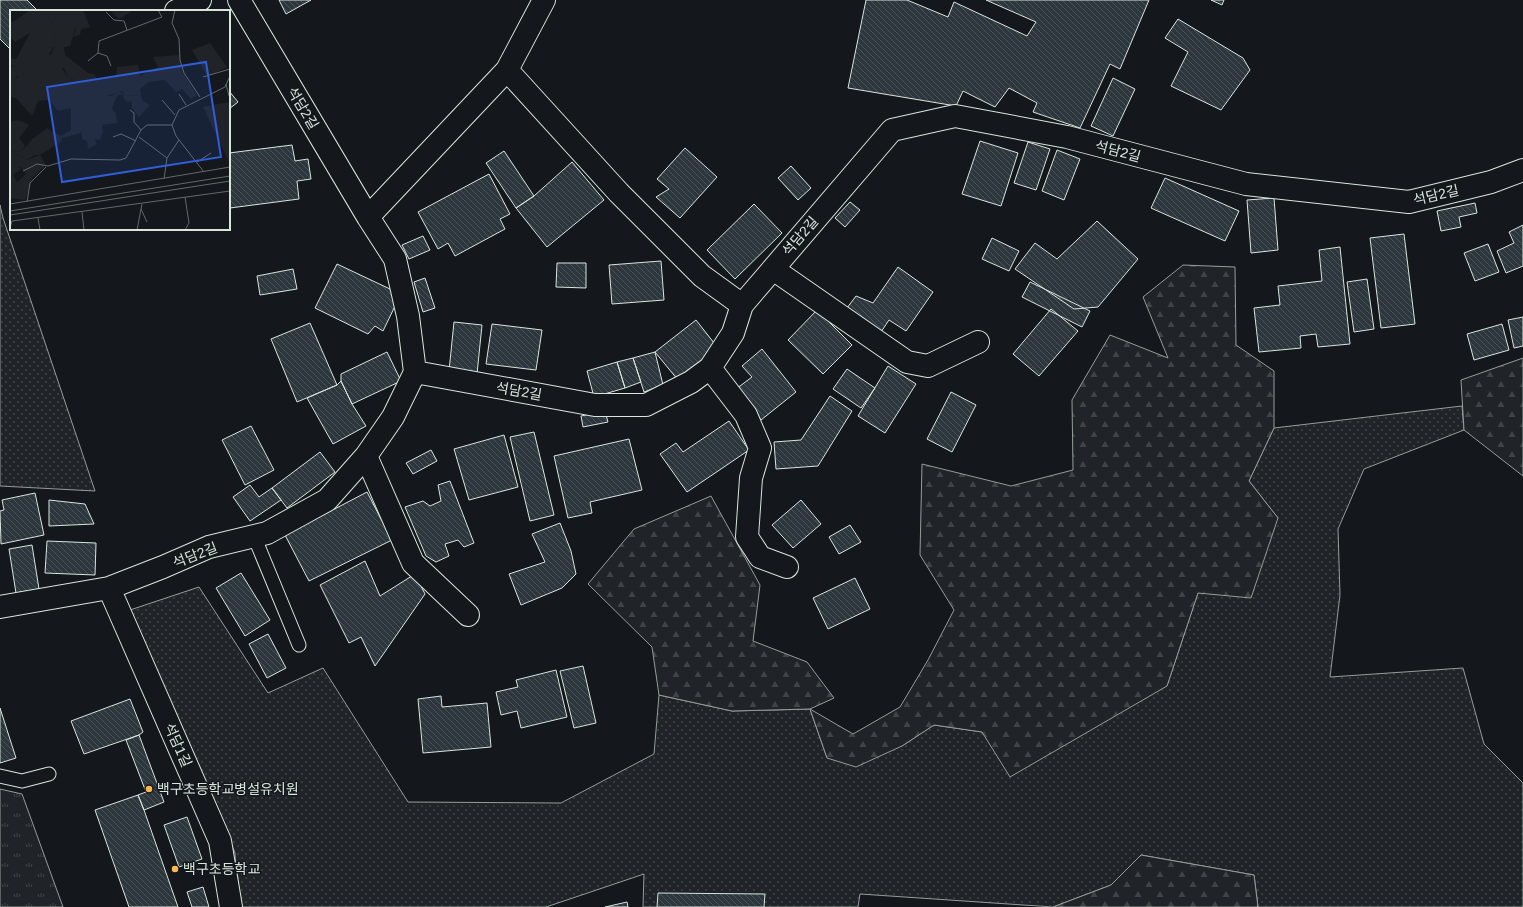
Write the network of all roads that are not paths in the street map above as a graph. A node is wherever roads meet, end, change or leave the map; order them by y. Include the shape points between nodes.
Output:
1 (200, 0) edge
2 (239, 0) edge
3 (544, 0) edge
4 (178, 10) edge
5 (507, 70) junction
6 (1523, 170) edge
7 (368, 217) junction
8 (772, 269) junction
9 (742, 305) junction
10 (978, 342) dead end
11 (710, 368) junction
12 (415, 372) junction
13 (366, 456) junction
14 (254, 536) junction
15 (787, 567) dead end
16 (109, 588) junction
17 (0, 607) edge
18 (468, 615) dead end
19 (299, 645) dead end
20 (49, 774) dead end
21 (0, 776) edge
22 (231, 907) edge

1 - 4 street
2 - 7 street, 석담2길
3 - 5 street
5 - 7 street
5 - 9 street via 619,193 702,276
6 - 8 street, 석담2길 via 1491,182 1409,202 1246,184 1067,137 955,116 892,130
7 - 12 street, 석담2길 via 396,259 408,316
8 - 9 street, 석담2길
8 - 10 street, 석담2길 via 907,362 928,366
9 - 11 street, 석담2길 via 733,333
11 - 12 street, 석담2길 via 691,382 646,404 595,405
11 - 15 street via 746,415 760,448 751,478 747,537 760,558
12 - 13 street, 석담2길 via 393,417
13 - 14 street, 석담2길 via 327,500 267,533
13 - 18 street via 413,563
14 - 16 street, 석담2길 via 209,547
14 - 19 lane
16 - 17 street, 석담2길
16 - 22 street, 석담1길 via 220,841
20 - 21 lane via 22,781

